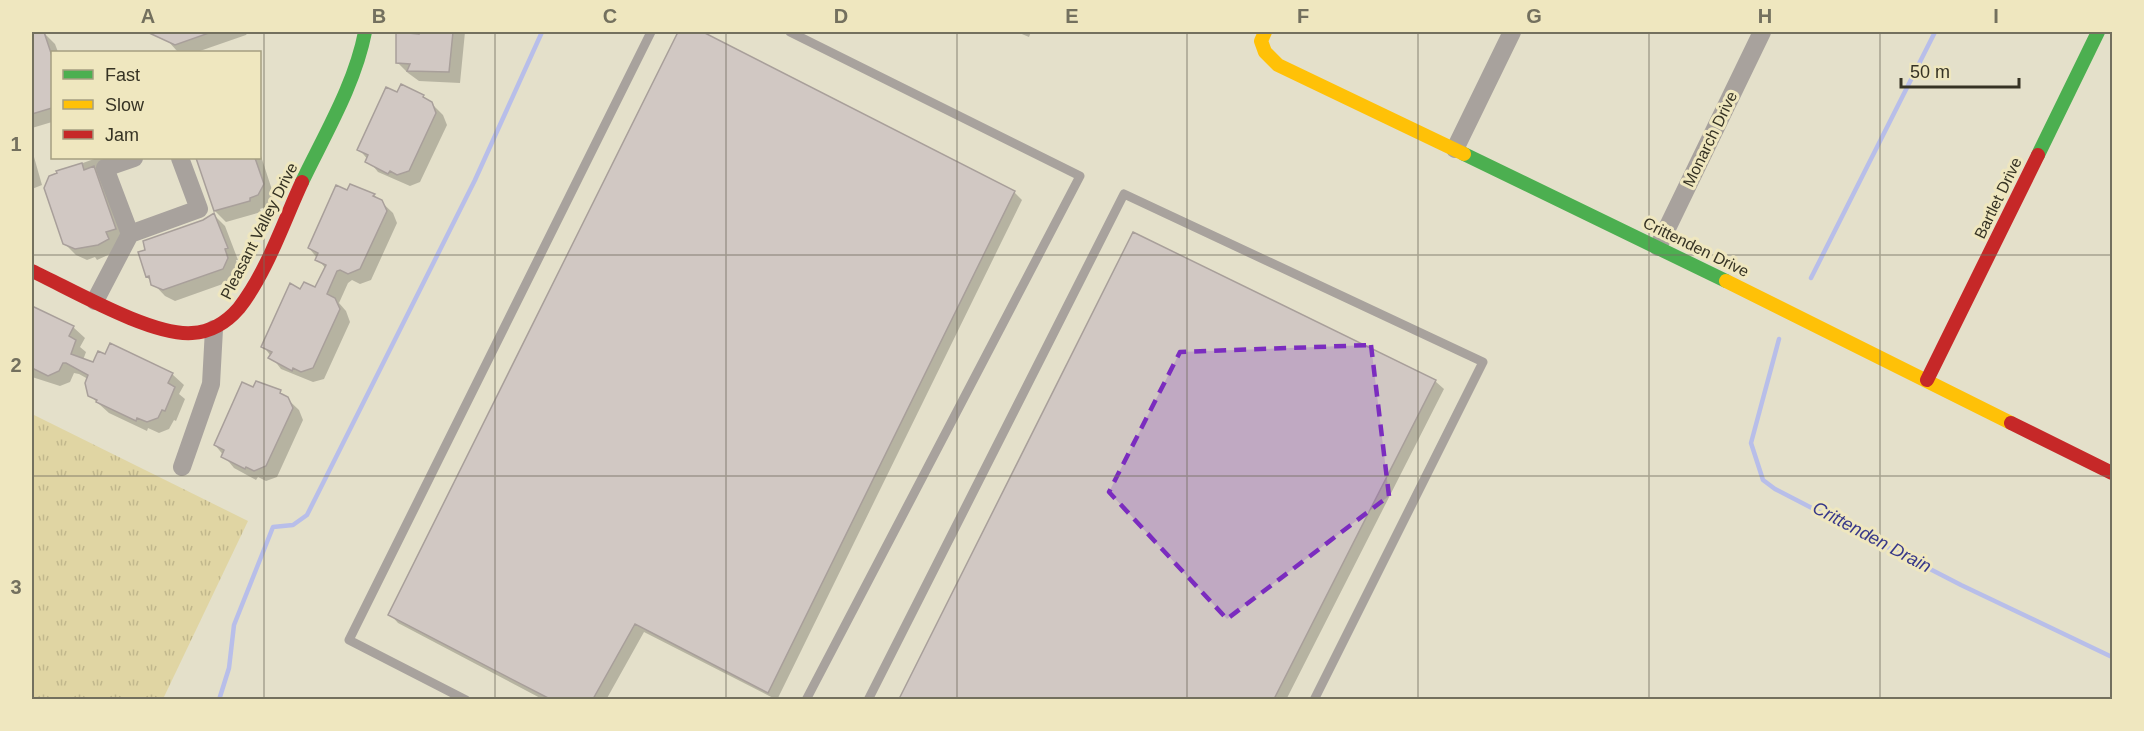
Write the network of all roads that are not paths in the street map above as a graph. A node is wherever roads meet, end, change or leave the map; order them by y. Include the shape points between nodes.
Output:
1 (365, 32) edge
2 (651, 32) edge
3 (790, 32) edge
4 (1265, 32) edge
5 (1512, 32) edge
6 (1762, 32) edge
7 (2098, 32) edge
8 (1455, 149) junction
9 (131, 159) edge
10 (180, 159) edge
11 (129, 234) junction
12 (1658, 247) junction
13 (32, 270) edge
14 (95, 301) junction
15 (214, 329) junction
16 (1928, 380) junction
17 (182, 467) dead end
18 (2112, 473) edge
19 (466, 699) edge
20 (806, 699) edge
21 (868, 699) edge
22 (1314, 699) edge

1 - 15 street, Pleasant Valley Drive via 361,54 249,294 236,313
2 - 19 lane via 349,640
3 - 20 lane via 1080,176
4 - 8 street, Crittenden Drive via 1261,41 1265,52 1278,65
5 - 8 street
6 - 12 street, Monarch Drive
7 - 16 street, Bartlet Drive
8 - 12 street, Crittenden Drive
9 - 11 street via 105,168
10 - 11 street via 199,208
11 - 14 street
12 - 16 street, Crittenden Drive
13 - 14 street, Pleasant Valley Drive
14 - 15 street, Pleasant Valley Drive via 164,332 189,335
15 - 17 street via 212,384
16 - 18 street, Crittenden Drive
21 - 22 lane via 1124,194 1483,362

